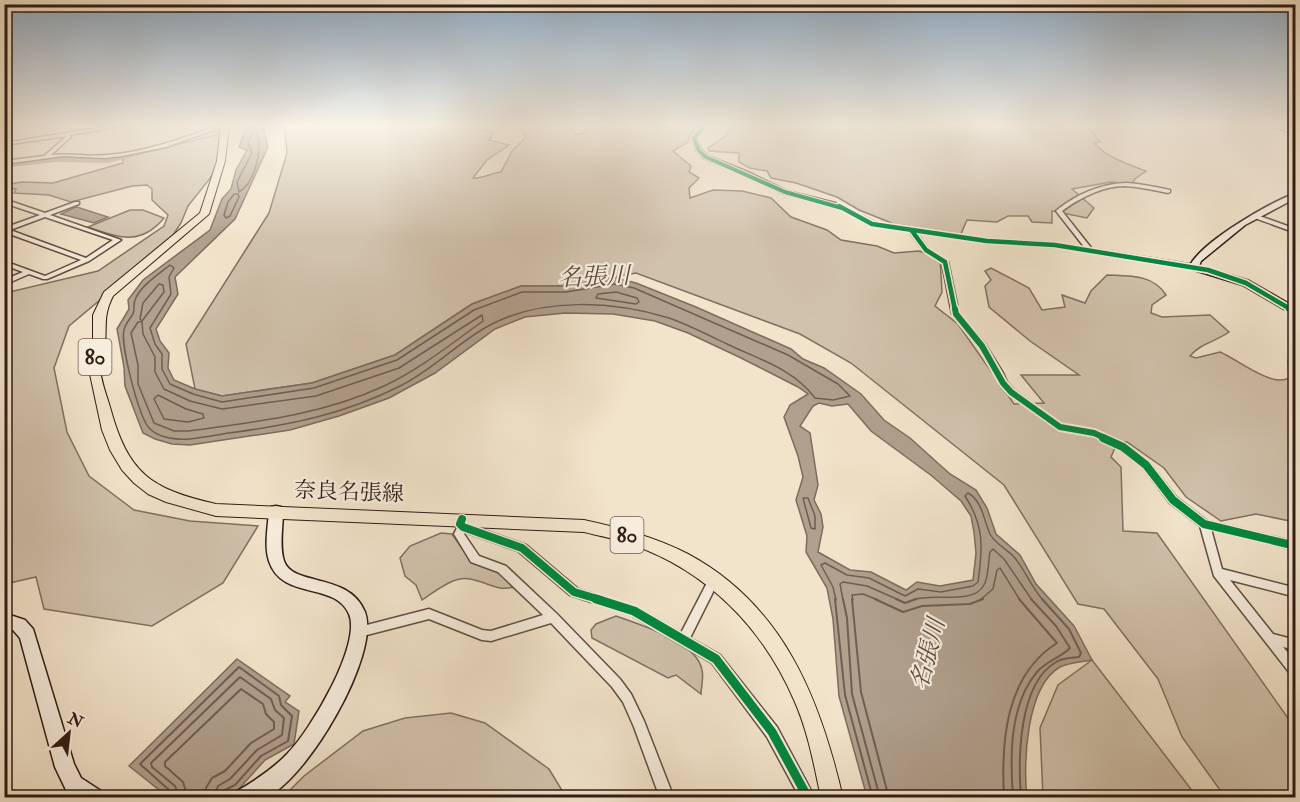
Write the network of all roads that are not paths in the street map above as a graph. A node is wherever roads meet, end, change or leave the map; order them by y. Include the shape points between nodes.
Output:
1 (221, 162) edge
2 (719, 162) edge
3 (1168, 191) dead end
4 (1296, 195) edge
5 (4, 201) edge
6 (77, 203) dead end
7 (45, 215) junction
8 (1254, 216) junction
9 (5, 230) edge
10 (912, 231) junction
11 (1296, 231) edge
12 (1090, 250) junction
13 (87, 260) junction
14 (4, 263) edge
15 (1194, 267) junction
16 (29, 272) junction
17 (4, 283) edge
18 (1296, 314) edge
19 (276, 512) junction
20 (463, 523) junction
21 (1204, 524) junction
22 (1296, 546) edge
23 (1218, 573) junction
24 (715, 580) junction
25 (1296, 593) edge
26 (553, 617) junction
27 (4, 620) edge
28 (359, 632) junction
29 (1270, 638) junction
30 (684, 639) junction
31 (1296, 645) edge
32 (1296, 672) edge
33 (94, 798) edge
34 (244, 798) edge
35 (668, 798) edge
36 (808, 798) edge
37 (832, 798) edge

1 - 19 main road, 奈良名張線 / 80 via 204,214 108,294 100,310 94,364 114,447 135,477 162,494 199,506 232,512
2 - 10 street via 785,192 837,206 872,224
3 - 12 street via 1121,185 1098,190 1059,211
4 - 8 street
5 - 7 street
6 - 7 street
7 - 9 street
7 - 13 street via 118,240
8 - 11 street
8 - 15 street via 1197,260
9 - 13 street
10 - 12 street
10 - 21 street via 926,250 945,262 956,314 982,346 1003,383 1059,427 1094,433 1123,447 1146,465 1173,500
12 - 15 street
13 - 16 street via 45,278
14 - 16 street
15 - 18 street via 1246,283
16 - 17 street
19 - 20 main road, 奈良名張線 / 80
19 - 28 street via 276,556 280,570 291,578 342,593 357,611
20 - 24 main road, 奈良名張線 / 80 via 608,530 661,548
20 - 26 street via 459,534 475,559 502,569
20 - 30 street via 522,548 574,592 634,611
21 - 22 street
21 - 23 street
23 - 25 street
23 - 29 street
24 - 30 street
24 - 37 main road, 奈良名張線 / 80 via 745,607 788,663 804,693 822,748
26 - 28 street via 491,636 429,614
26 - 35 street via 627,698
27 - 33 street via 19,625 27,634 65,767 74,785
28 - 34 street via 336,698 319,731 280,774
29 - 31 street
29 - 32 street
30 - 36 street via 716,659 772,732

